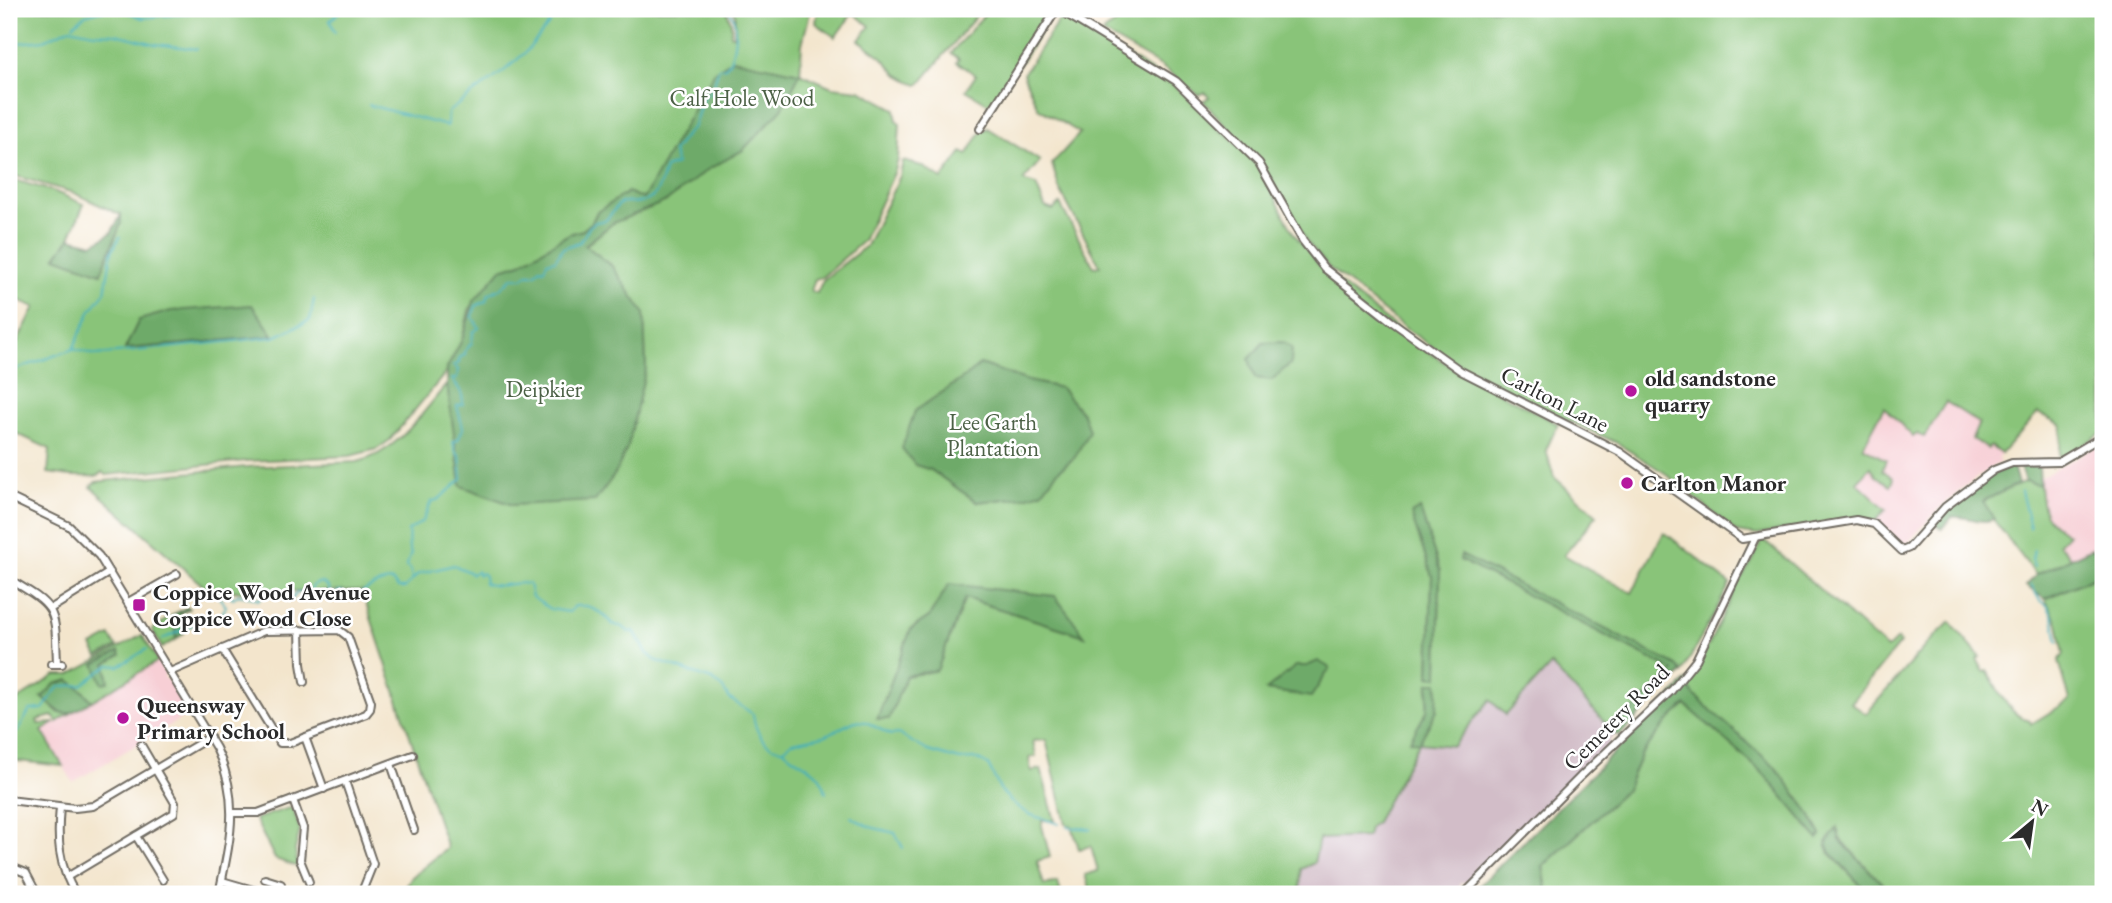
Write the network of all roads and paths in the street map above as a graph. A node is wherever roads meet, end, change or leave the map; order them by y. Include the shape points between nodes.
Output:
1 (1058, 9) edge
2 (980, 129) dead end
3 (2103, 436) edge
4 (9, 497) edge
5 (1755, 538) junction
6 (110, 572) junction
7 (177, 574) dead end
8 (9, 579) edge
9 (128, 602) junction
10 (50, 609) junction
11 (300, 630) junction
12 (222, 649) junction
13 (57, 664) dead end
14 (170, 672) junction
15 (304, 682) dead end
16 (209, 737) junction
17 (305, 737) junction
18 (141, 745) dead end
19 (413, 755) dead end
20 (391, 764) junction
21 (156, 769) junction
22 (345, 781) junction
23 (324, 789) junction
24 (9, 800) edge
25 (293, 800) junction
26 (60, 807) junction
27 (232, 813) junction
28 (414, 830) dead end
29 (136, 836) junction
30 (9, 871) edge
31 (66, 877) junction
32 (163, 880) dead end
33 (222, 881) junction
34 (309, 883) dead end
35 (281, 884) dead end
36 (37, 894) edge
37 (76, 894) edge
38 (219, 894) edge
39 (268, 894) edge
40 (361, 894) edge
41 (1464, 894) edge

1 - 2 street
1 - 5 street, Carlton Lane via 1176,81 1259,163 1303,241 1324,268 1412,336 1461,370 1620,452 1742,539
3 - 5 street via 2059,461 2012,463 1993,470 1945,507 1902,551 1874,524 1856,520
4 - 6 street via 76,532
5 - 41 street, Cemetery Road via 1696,660 1672,690
6 - 9 street
6 - 10 street
7 - 9 street
8 - 10 street via 41,598
9 - 14 street
10 - 13 street
11 - 12 street via 264,631
11 - 15 street
11 - 17 street via 346,633 371,705 366,714
12 - 14 street
12 - 17 street via 278,742 287,744
14 - 16 street
16 - 21 street
16 - 27 street via 227,773
17 - 23 street
18 - 21 street
19 - 20 street
20 - 22 street
20 - 28 street
21 - 26 street via 93,806
21 - 29 street via 175,810
22 - 23 street
22 - 40 street via 373,864
23 - 25 street
24 - 26 street
25 - 27 street via 258,813
25 - 34 street via 303,828 300,860
26 - 31 street via 58,844
27 - 33 street
29 - 31 street
29 - 32 street
30 - 36 street via 26,873
31 - 37 street
33 - 38 street
33 - 39 street
35 - 39 street via 269,880

